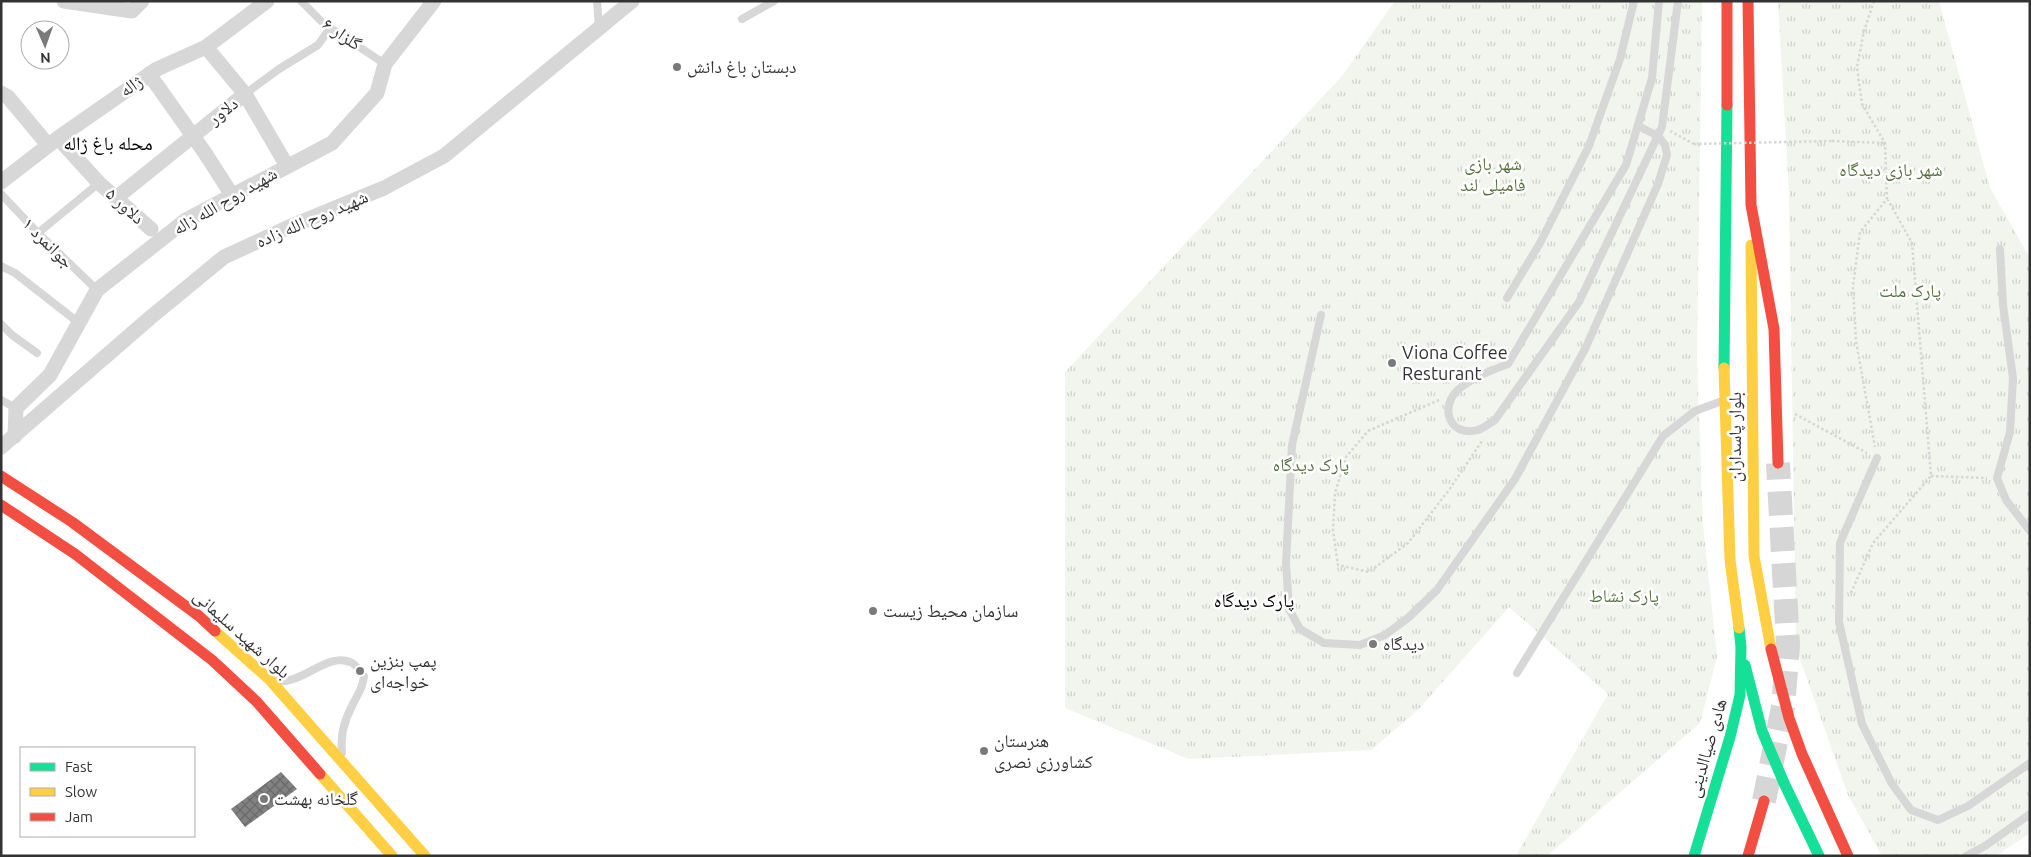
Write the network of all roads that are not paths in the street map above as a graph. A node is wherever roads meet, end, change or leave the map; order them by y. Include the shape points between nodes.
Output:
1 (64, 1) edge
2 (142, 1) edge
3 (267, 1) edge
4 (301, 1) edge
5 (434, 1) edge
6 (597, 1) edge
7 (632, 1) edge
8 (774, 1) edge
9 (1634, 1) edge
10 (1659, 1) edge
11 (1678, 1) edge
12 (1727, 1) edge
13 (1748, 1) edge
14 (742, 19) dead end
15 (330, 28) junction
16 (599, 28) junction
17 (206, 47) junction
18 (385, 64) junction
19 (149, 74) junction
20 (1, 93) edge
21 (245, 94) junction
22 (1638, 126) junction
23 (192, 135) junction
24 (1658, 136) junction
25 (53, 142) junction
26 (287, 166) junction
27 (1, 182) edge
28 (100, 183) junction
29 (1, 194) edge
30 (232, 195) junction
31 (116, 198) junction
32 (1751, 205) junction
33 (151, 229) dead end
34 (38, 233) junction
35 (2000, 249) dead end
36 (1, 266) edge
37 (97, 290) junction
38 (1507, 298) dead end
39 (1320, 315) dead end
40 (79, 323) junction
41 (1, 324) edge
42 (37, 353) dead end
43 (1, 400) edge
44 (1724, 400) junction
45 (16, 408) junction
46 (15, 436) junction
47 (1, 447) edge
48 (1877, 458) road end
49 (1778, 463) tunnel mouth
50 (1, 476) edge
51 (1, 505) edge
52 (2030, 530) edge
53 (1741, 648) junction
54 (1518, 672) dead end
55 (270, 680) junction
56 (342, 760) junction
57 (2030, 763) edge
58 (1764, 801) tunnel mouth
59 (2030, 814) edge
60 (392, 856) edge
61 (425, 856) edge
62 (1694, 856) edge
63 (1748, 856) edge
64 (1819, 856) edge
65 (1848, 856) edge
66 (1966, 856) edge

1 - 2 street via 132,11
3 - 17 street, ژاله
4 - 15 lane, گلزار ۶
5 - 18 street, شهید روح الله زاله
6 - 16 lane
7 - 16 street, شهید روح الله زاده
8 - 14 lane
9 - 38 lane via 1620,59 1588,146 1540,244
10 - 22 lane via 1652,78
11 - 24 lane via 1662,127
12 - 44 main road, بلوار پاسداران
13 - 32 main road, بلوار پاسداران
15 - 18 lane, گلزار ۶
15 - 21 lane, دلاور via 318,45
16 - 46 street, شهید روح الله زاده via 444,156 384,188 224,258
17 - 19 street, ژاله
17 - 21 street
18 - 26 street, شهید روح الله زاله via 377,93 332,143
19 - 23 street
19 - 25 street, ژاله
20 - 25 street, دلاور ۵
21 - 23 street, دلاور
21 - 26 street
22 - 24 lane
22 - 24 lane via 1626,164 1508,364 1479,375 1458,390 1448,406 1448,417 1456,427 1478,430 1495,420 1579,302
23 - 30 street
23 - 31 street, دلاور
24 - 39 lane via 1667,155 1658,184 1586,347 1515,479 1437,590 1385,635 1360,645 1324,643 1300,629 1289,609 1286,564 1292,445
25 - 27 street, ژاله
25 - 28 street, دلاور ۵
26 - 30 street, شهید روح الله زاله
28 - 31 street, دلاور ۵
28 - 34 lane
29 - 34 lane, جوانمرد ۱
30 - 37 street, شهید روح الله زاله via 186,220
31 - 33 street, دلاور ۵
32 - 49 main road via 1774,329
32 - 65 main road, بلوار پاسداران via 1754,556 1766,628 1789,718
34 - 37 lane, جوانمرد ۱
35 - 52 lane via 2003,305 2013,378 2010,432 1998,478 2006,500
36 - 40 lane via 15,273
37 - 40 street, شهید روح الله زاله
40 - 45 street, شهید روح الله زاله via 50,375
41 - 42 lane
43 - 45 lane
44 - 53 main road, بلوار پاسداران via 1730,560
44 - 54 lane via 1695,411 1663,436
45 - 46 street
46 - 47 street, شهید روح الله زاده
48 - 57 lane via 1840,543 1838,622 1862,724 1892,784 1911,810 1938,820 1968,806
50 - 55 main road, بلوار شهید سلیمانی via 72,522 198,616
51 - 60 main road via 75,554 212,660 257,702
53 - 62 main road, هادی ضیاالدینی via 1740,695
53 - 64 main road, بلوار پاسداران via 1762,731
55 - 56 main road, بلوار شهید سلیمانی
55 - 56 lane via 296,679 338,660 352,662 364,676 364,687 344,723
56 - 61 main road, بلوار شهید سلیمانی
58 - 63 main road
59 - 66 lane

